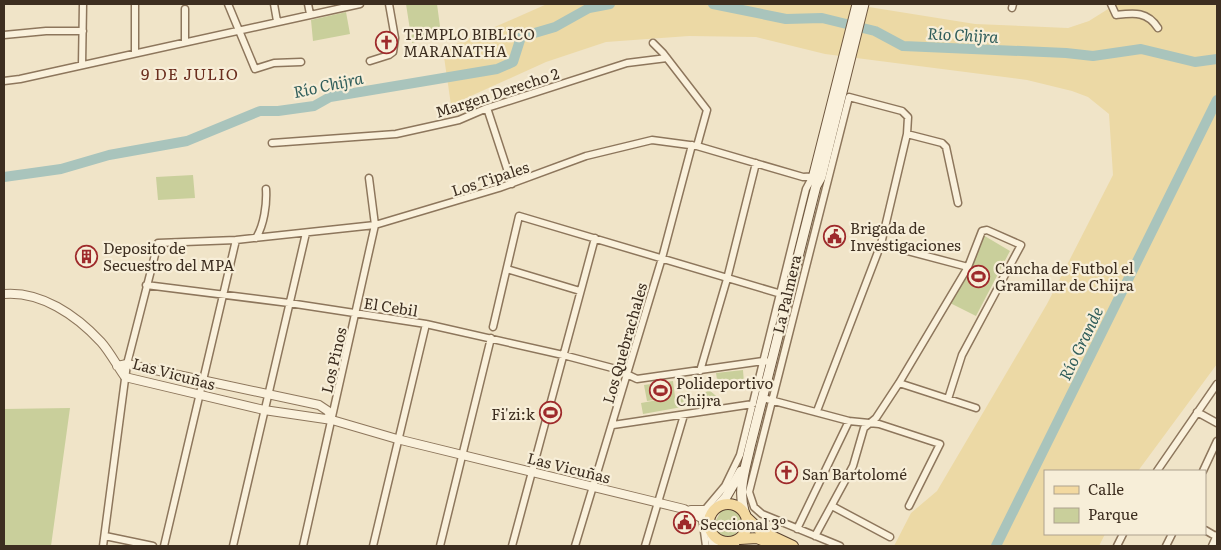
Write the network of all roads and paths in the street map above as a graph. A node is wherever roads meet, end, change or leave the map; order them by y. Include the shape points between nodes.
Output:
1 (84, 4) edge
2 (136, 4) edge
3 (228, 4) edge
4 (274, 4) edge
5 (308, 4) edge
6 (360, 4) edge
7 (389, 4) edge
8 (857, 4) edge
9 (864, 4) edge
10 (1110, 4) edge
11 (346, 5) edge
12 (186, 9) dead end
13 (310, 14) junction
14 (277, 21) junction
15 (1158, 28) dead end
16 (240, 30) junction
17 (83, 31) junction
18 (4, 35) edge
19 (185, 41) junction
20 (653, 44) dead end
21 (135, 53) junction
22 (668, 58) junction
23 (370, 61) dead end
24 (301, 62) dead end
25 (82, 65) junction
26 (4, 81) edge
27 (842, 95) junction
28 (487, 108) junction
29 (907, 134) junction
30 (272, 142) dead end
31 (695, 146) junction
32 (756, 163) junction
33 (818, 176) junction
34 (369, 178) dead end
35 (512, 184) junction
36 (266, 188) dead end
37 (958, 203) dead end
38 (375, 225) junction
39 (306, 233) junction
40 (809, 234) junction
41 (256, 238) junction
42 (595, 238) junction
43 (236, 240) junction
44 (880, 244) junction
45 (662, 258) junction
46 (968, 268) junction
47 (507, 269) junction
48 (727, 279) junction
49 (146, 285) junction
50 (580, 291) junction
51 (4, 294) edge
52 (224, 294) junction
53 (784, 294) junction
54 (289, 303) junction
55 (356, 314) junction
56 (426, 324) junction
57 (493, 327) dead end
58 (490, 338) junction
59 (777, 341) junction
60 (787, 343) junction
61 (563, 355) junction
62 (768, 362) junction
63 (127, 364) junction
64 (117, 366) junction
65 (700, 371) junction
66 (628, 375) junction
67 (125, 377) junction
68 (203, 380) junction
69 (899, 384) junction
70 (1217, 384) edge
71 (199, 395) junction
72 (268, 395) junction
73 (763, 398) junction
74 (948, 399) junction
75 (300, 401) junction
76 (774, 401) junction
77 (753, 404) junction
78 (976, 408) dead end
79 (264, 410) junction
80 (817, 411) junction
81 (1197, 412) junction
82 (684, 415) junction
83 (296, 416) junction
84 (332, 420) junction
85 (849, 421) junction
86 (1217, 422) edge
87 (870, 424) junction
88 (613, 425) junction
89 (397, 439) junction
90 (1217, 441) edge
91 (750, 447) junction
92 (462, 454) junction
93 (1158, 470) edge
94 (1202, 470) edge
95 (532, 472) junction
96 (593, 486) junction
97 (658, 502) junction
98 (832, 506) junction
99 (909, 506) dead end
100 (709, 516) junction
101 (746, 516) junction
102 (797, 529) junction
103 (104, 536) junction
104 (815, 536) junction
105 (1217, 536) edge
106 (890, 537) dead end
107 (736, 542) edge
108 (103, 546) edge
109 (153, 546) edge
110 (164, 546) edge
111 (233, 546) edge
112 (303, 546) edge
113 (373, 546) edge
114 (440, 546) edge
115 (512, 546) edge
116 (576, 546) edge
117 (645, 546) edge
118 (706, 546) edge
119 (714, 546) edge
120 (778, 546) edge
121 (794, 546) edge
122 (840, 546) edge
123 (1212, 546) edge

1 - 17 street
2 - 21 street
3 - 16 street
4 - 14 street
5 - 13 street
6 - 11 street
7 - 23 street via 396,38 393,52
8 - 27 main road
9 - 27 main road
10 - 15 street via 1116,15 1142,14 1152,19
11 - 13 street
12 - 19 street
13 - 14 street
14 - 16 street
16 - 19 street
16 - 24 street via 255,69 274,62
17 - 18 street
17 - 25 street
19 - 21 street
20 - 22 street
21 - 25 street
22 - 28 street, Margen Derecho 2 via 627,63
22 - 31 street, Los Quebrachales via 707,110
25 - 26 street
27 - 29 street via 902,111 908,117
27 - 33 main road
27 - 40 street, La Palmera
28 - 30 street, Margen Derecho 2 via 459,120 396,134
28 - 35 street
29 - 37 street via 942,143 946,147
29 - 44 street
31 - 32 street, Los Tipales
31 - 35 street, Los Tipales via 660,140 642,141 586,156
31 - 45 street, Los Quebrachales
32 - 33 street, Los Tipales via 803,177
32 - 48 street
33 - 40 main road
33 - 53 street via 806,189
34 - 38 street, Los Pinos
35 - 38 street, Los Tipales
36 - 41 street via 260,231
38 - 39 street, Los Tipales
38 - 55 street, Los Pinos
39 - 41 street, Los Tipales
39 - 54 street
40 - 53 main road
40 - 60 street, La Palmera
41 - 43 street, Los Tipales
42 - 45 street
42 - 47 street via 520,216
42 - 50 street
43 - 49 street, Los Tipales via 158,243
43 - 52 street
44 - 46 street
44 - 80 street
45 - 48 street
45 - 66 street, Los Quebrachales
46 - 69 street
46 - 74 street via 982,231 987,230 1021,246 962,356
47 - 50 street
47 - 57 street
48 - 53 street
48 - 65 street
49 - 52 street, El Cebil
49 - 63 street
50 - 61 street
51 - 64 street via 28,294 55,306 90,331
52 - 54 street, El Cebil
52 - 68 street
53 - 59 main road
53 - 62 street
54 - 55 street, El Cebil
54 - 72 street
55 - 56 street, El Cebil
55 - 84 street, Los Pinos
56 - 58 street, El Cebil
56 - 89 street
58 - 61 street, El Cebil
58 - 92 street
59 - 60 street
59 - 62 main road
60 - 76 street, La Palmera
61 - 66 street, El Cebil
61 - 95 street
62 - 65 street, El Cebil
62 - 73 main road
62 - 77 street
63 - 64 street, Las Vicuñas
63 - 67 street
63 - 68 street, Las Vicuñas
64 - 67 street, Las Vicuñas
65 - 66 street, El Cebil via 643,379
66 - 88 street, Los Quebrachales
67 - 71 street, Las Vicuñas
67 - 103 street
68 - 71 street
68 - 72 street, Las Vicuñas
69 - 74 street
69 - 87 street
70 - 81 street
71 - 79 street, Las Vicuñas
71 - 110 street
72 - 75 street, Las Vicuñas
72 - 79 street
73 - 76 street
73 - 91 main road
74 - 78 street
75 - 83 street via 295,406
75 - 84 street, Las Vicuñas via 324,407
76 - 80 street
76 - 102 street, La Palmera via 751,478 750,497 758,511
77 - 82 street
77 - 100 street via 734,470
79 - 83 street, Las Vicuñas
79 - 111 street
80 - 85 street
81 - 86 street
81 - 93 street
82 - 88 street
82 - 97 street
83 - 84 street, Las Vicuñas
84 - 89 street, Las Vicuñas
84 - 112 street, Los Pinos
85 - 87 street
85 - 102 street
87 - 98 street via 864,428 853,466
87 - 99 street via 940,444
88 - 96 street, Los Quebrachales
89 - 92 street, Las Vicuñas
89 - 113 street
90 - 94 street
91 - 100 main road via 737,480
91 - 101 main road via 740,489
92 - 95 street, Las Vicuñas
92 - 114 street
95 - 96 street, Las Vicuñas
95 - 115 street
96 - 97 street, Las Vicuñas
96 - 116 street, Los Quebrachales
97 - 100 street, Las Vicuñas
97 - 117 street
98 - 104 street
98 - 106 street
100 - 101 main road via 723,504 736,505
100 - 107 main road via 713,535 722,542
100 - 118 street
100 - 119 main road
101 - 107 main road via 746,530
101 - 121 main road via 761,530
102 - 104 street
103 - 108 street
103 - 109 street
104 - 122 street
105 - 123 street
107 - 120 main road via 757,538

